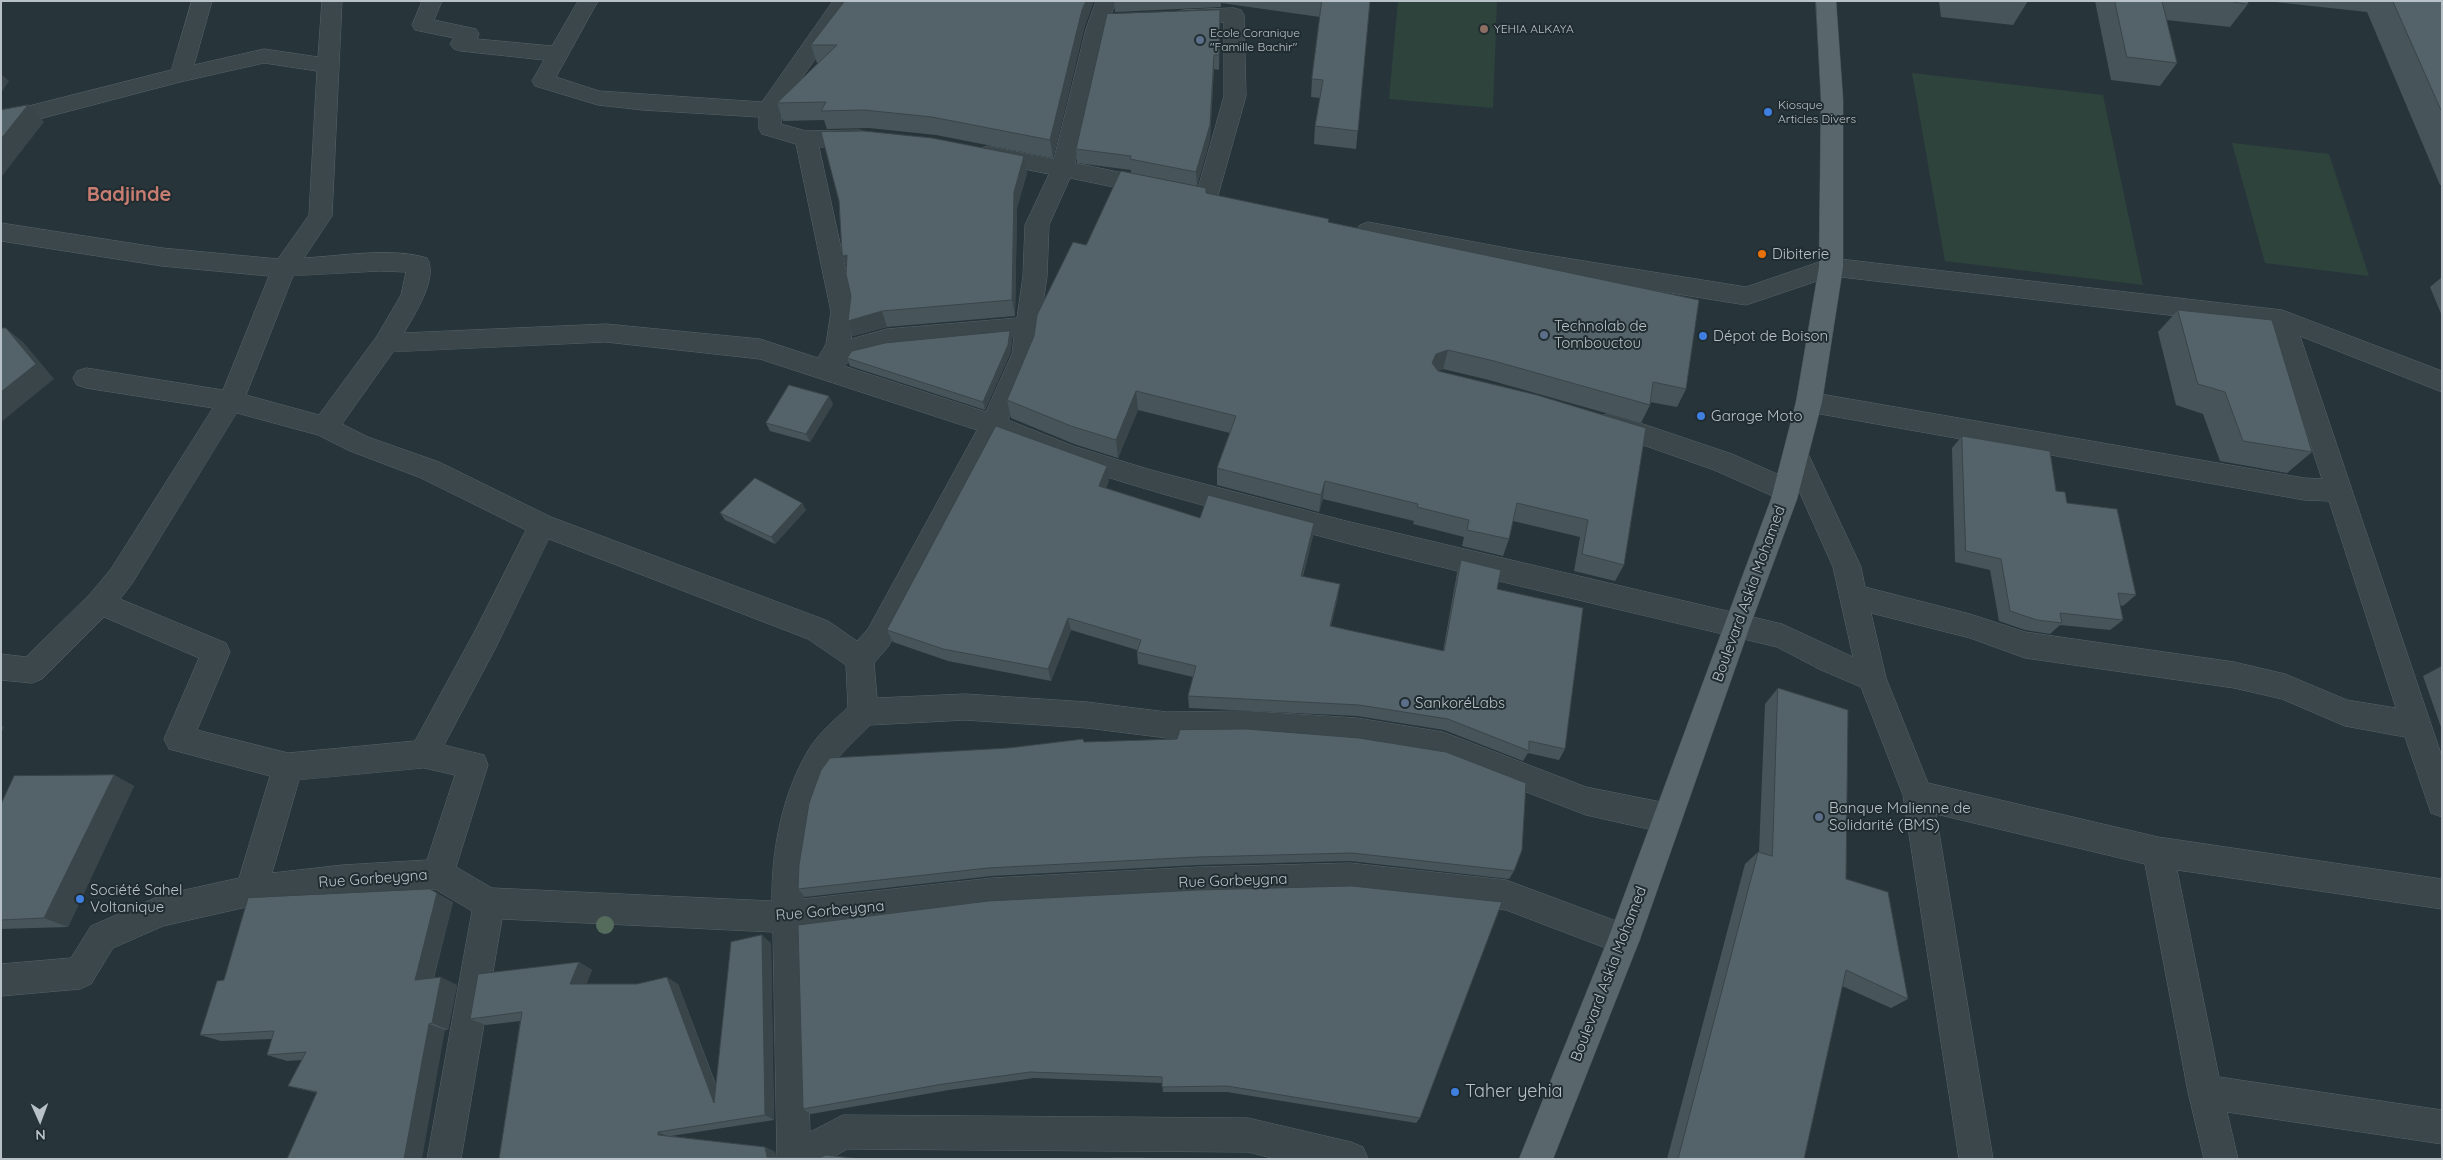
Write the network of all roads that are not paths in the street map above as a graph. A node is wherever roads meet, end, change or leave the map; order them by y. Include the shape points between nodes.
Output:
1 (202, 1) edge
2 (332, 1) edge
3 (432, 1) edge
4 (588, 1) edge
5 (846, 1) edge
6 (1826, 1) edge
7 (1108, 14) edge
8 (1166, 18) edge
9 (560, 54) junction
10 (327, 65) junction
11 (180, 75) junction
12 (770, 111) junction
13 (1, 121) edge
14 (806, 139) junction
15 (878, 139) edge
16 (966, 150) edge
17 (1062, 168) junction
18 (1347, 227) edge
19 (1, 232) edge
20 (1831, 267) junction
21 (284, 268) junction
22 (2282, 319) junction
23 (1028, 326) junction
24 (386, 343) junction
25 (825, 369) junction
26 (86, 378) dead end
27 (2442, 382) edge
28 (231, 401) junction
29 (1809, 402) junction
30 (1592, 418) edge
31 (993, 425) junction
32 (325, 427) junction
33 (1796, 454) junction
34 (1786, 490) junction
35 (2339, 492) junction
36 (542, 524) junction
37 (1854, 596) junction
38 (100, 603) junction
39 (1736, 626) junction
40 (860, 659) junction
41 (1, 667) edge
42 (1872, 678) junction
43 (863, 712) junction
44 (2416, 724) junction
45 (424, 754) junction
46 (288, 767) junction
47 (1918, 794) junction
48 (2442, 803) edge
49 (1666, 818) junction
50 (2158, 852) junction
51 (438, 874) junction
52 (251, 891) junction
53 (2442, 894) edge
54 (488, 903) junction
55 (787, 917) junction
56 (1624, 939) junction
57 (1, 980) edge
58 (2206, 1092) junction
59 (2442, 1127) edge
60 (444, 1159) edge
61 (796, 1159) edge
62 (1351, 1159) edge
63 (1536, 1159) edge
64 (1976, 1159) edge
65 (2221, 1159) edge

1 - 11 street
2 - 10 street
3 - 9 street via 422,25 469,34 460,44
4 - 9 street
5 - 12 street via 771,105
6 - 20 main road, Boulevard Askia Mohamed via 1832,99
7 - 17 street
8 - 17 street via 1234,15 1235,96 1199,197
9 - 12 street via 543,81 598,98
10 - 11 street via 264,56
10 - 21 street via 320,216
11 - 13 street
12 - 14 street via 770,129
14 - 15 street
14 - 25 street via 843,312 838,344
16 - 17 street
17 - 23 street via 1037,225 1035,276
18 - 20 street via 1522,260 1746,296
19 - 21 street via 162,257
20 - 22 street
20 - 29 main road, Boulevard Askia Mohamed
21 - 24 street via 380,262 419,264 412,295
21 - 28 street
22 - 27 street
22 - 35 street
23 - 25 street via 887,339 846,350
23 - 31 street via 1024,354
24 - 25 street via 606,333 760,349
24 - 32 street
25 - 31 street
26 - 28 street
28 - 32 street
28 - 38 street via 121,577
29 - 33 main road, Boulevard Askia Mohamed
29 - 35 street via 2304,489
30 - 34 street via 1722,462
31 - 39 street via 1067,455 1151,481 1346,532
31 - 40 street via 878,638
32 - 36 street via 359,444 430,470
33 - 34 main road, Boulevard Askia Mohamed
33 - 37 street via 1847,567
34 - 39 main road, Boulevard Askia Mohamed
35 - 44 street
36 - 40 street via 818,630
36 - 45 street
37 - 42 street
37 - 44 street via 1970,626 2025,645 2234,675 2285,687 2346,713
38 - 41 street via 32,670
38 - 46 street via 216,652 179,739
39 - 42 street via 1782,636
39 - 49 main road, Boulevard Askia Mohamed
40 - 43 street
42 - 47 street
43 - 49 street via 965,706 1167,725 1247,724 1357,732 1443,746 1586,800
43 - 55 street via 822,755 803,795 787,871
44 - 48 street
45 - 46 street
45 - 51 street via 473,765
46 - 52 street
47 - 50 street
47 - 64 street
49 - 56 main road, Boulevard Askia Mohamed
50 - 53 street
50 - 58 street
51 - 52 street, Rue Gorbeygna via 343,880
51 - 54 street, Rue Gorbeygna
52 - 57 street, Rue Gorbeygna via 162,911 102,937 80,973
54 - 55 street, Rue Gorbeygna
54 - 60 street
55 - 56 street, Rue Gorbeygna via 992,893 1350,878 1506,895
55 - 61 street
56 - 63 main road, Boulevard Askia Mohamed
58 - 59 street
58 - 65 street
61 - 62 street via 843,1132 1248,1135

